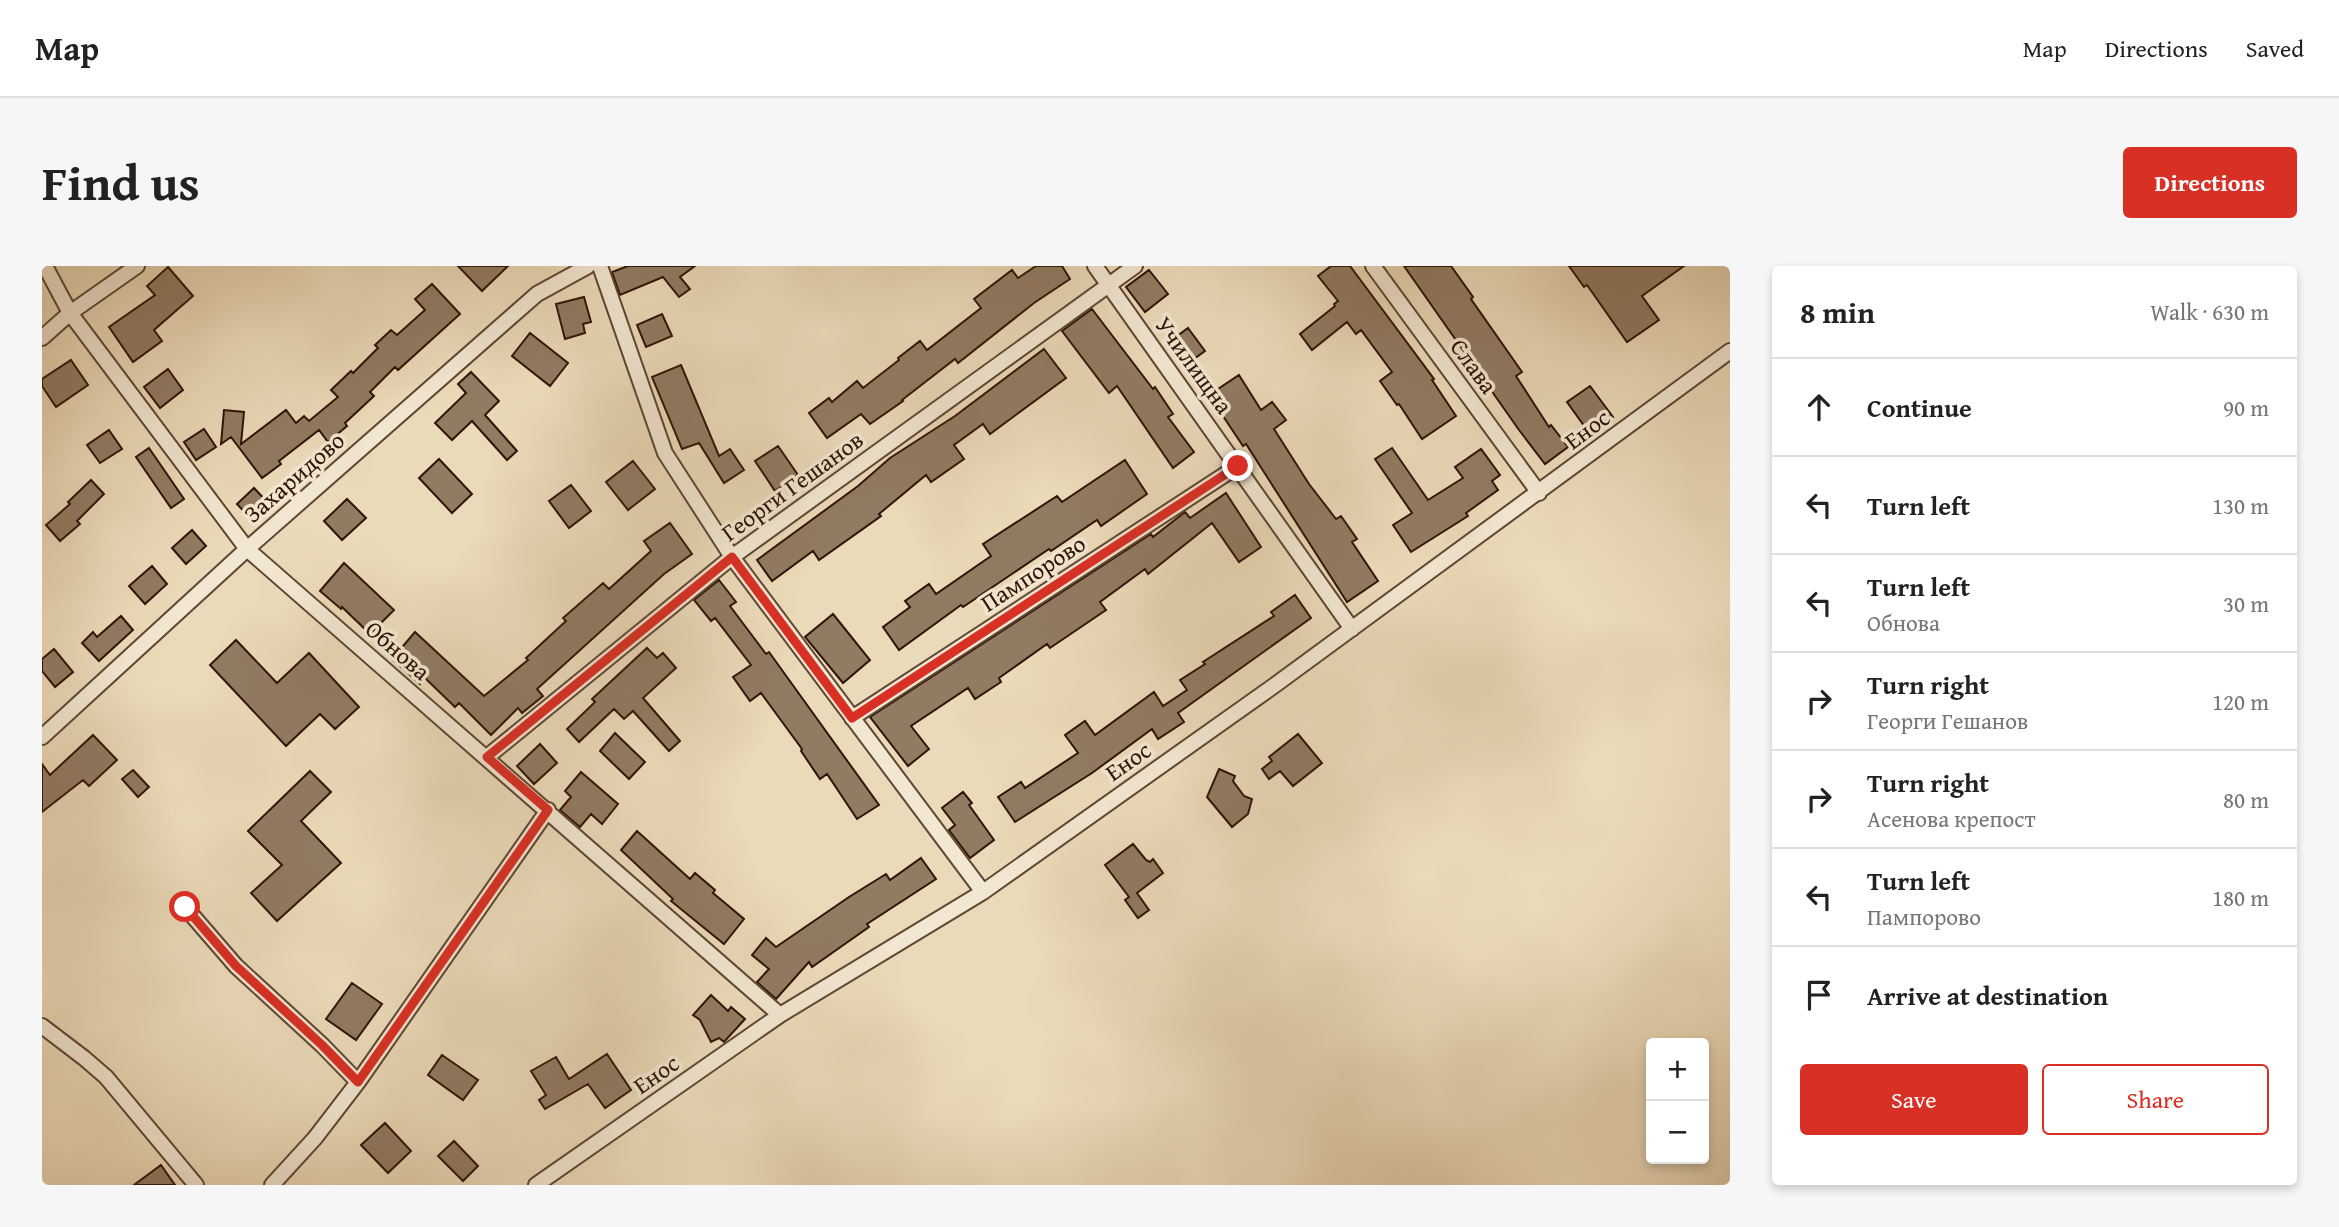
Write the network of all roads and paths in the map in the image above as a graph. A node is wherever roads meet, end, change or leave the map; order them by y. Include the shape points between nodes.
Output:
1 (45, 266) edge
2 (137, 266) edge
3 (588, 266) edge
4 (600, 266) edge
5 (1095, 266) edge
6 (1135, 266) edge
7 (1373, 266) edge
8 (1109, 286) junction
9 (70, 313) junction
10 (42, 338) edge
11 (1730, 351) edge
12 (1238, 466) junction
13 (1539, 493) junction
14 (247, 549) junction
15 (732, 557) junction
16 (1352, 629) junction
17 (852, 718) junction
18 (42, 737) edge
19 (487, 757) junction
20 (548, 810) junction
21 (983, 892) junction
22 (185, 907) dead end
23 (780, 1015) junction
24 (42, 1026) edge
25 (358, 1082) junction
26 (196, 1185) edge
27 (272, 1185) edge
28 (536, 1185) edge

1 - 9 street, Обнова
2 - 9 street
3 - 14 street, Захаридово via 537,295
4 - 15 street via 666,453
5 - 8 street, Училищна
6 - 8 street, Георги Гешанов
7 - 13 street, Слава
8 - 12 street, Училищна
8 - 15 street, Георги Гешанов
9 - 10 street
9 - 14 street, Обнова
11 - 13 street, Енос
12 - 16 street, Училищна
12 - 17 street, Пампорово
13 - 16 street, Енос
14 - 18 street, Захаридово
14 - 19 street, Обнова
15 - 17 street
15 - 19 street, Георги Гешанов
16 - 21 street, Енос
17 - 21 street
19 - 20 street, Обнова
20 - 23 street, Обнова
20 - 25 street
21 - 23 street, Енос
22 - 25 street via 236,966
23 - 28 street, Енос
24 - 26 street via 106,1077
25 - 27 street

